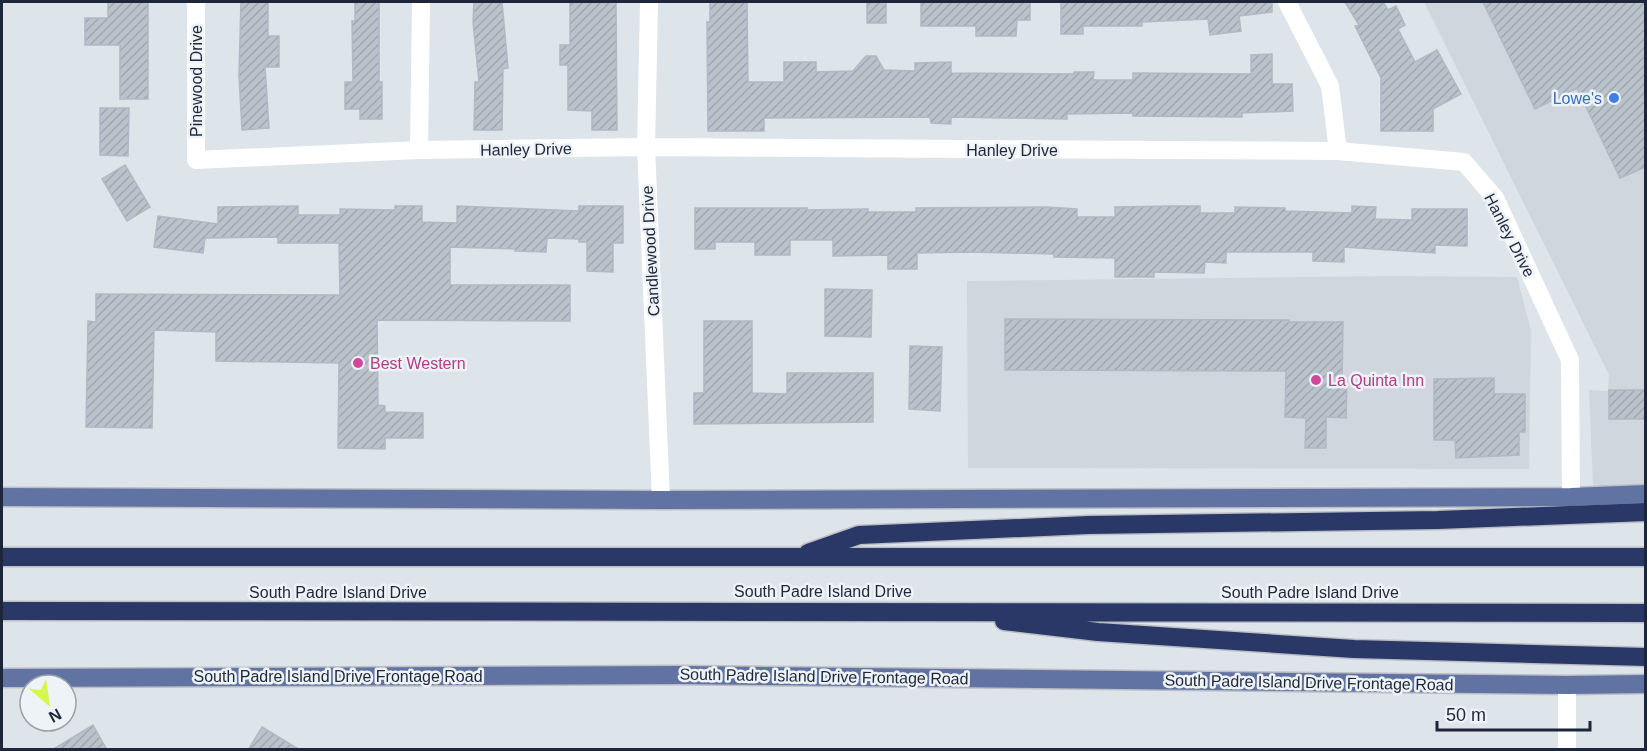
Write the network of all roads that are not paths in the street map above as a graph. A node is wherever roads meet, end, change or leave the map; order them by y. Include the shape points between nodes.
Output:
1 (196, 2) edge
2 (421, 2) edge
3 (650, 2) edge
4 (1287, 2) edge
5 (646, 147) junction
6 (419, 150) junction
7 (1338, 151) junction
8 (196, 160) joint
9 (1646, 494) edge
10 (2, 497) edge
11 (1571, 497) junction
12 (661, 500) junction
13 (1646, 512) edge
14 (2, 557) edge
15 (1646, 557) edge
16 (795, 558) junction
17 (2, 611) edge
18 (919, 611) junction
19 (1646, 613) edge
20 (1646, 657) edge
21 (2, 678) edge
22 (1646, 684) edge
23 (1567, 685) junction
24 (1567, 750) edge

1 - 8 street, Pinewood Drive
2 - 6 street
3 - 5 street, Candlewood Drive
4 - 7 street via 1330,86
5 - 6 street, Hanley Drive
5 - 7 street, Hanley Drive
5 - 12 street, Candlewood Drive
6 - 8 street, Hanley Drive
7 - 11 street, Hanley Drive via 1464,162 1495,198 1570,360
9 - 11 main road
10 - 12 main road
11 - 12 main road
13 - 16 highway via 1438,520 1088,525 858,535
14 - 16 highway, South Padre Island Drive
15 - 16 highway, South Padre Island Drive
17 - 18 highway, South Padre Island Drive
18 - 19 highway, South Padre Island Drive
18 - 20 highway via 1098,632 1354,650
21 - 23 main road, South Padre Island Drive Frontage Road via 681,675
22 - 23 main road, South Padre Island Drive Frontage Road
23 - 24 street

